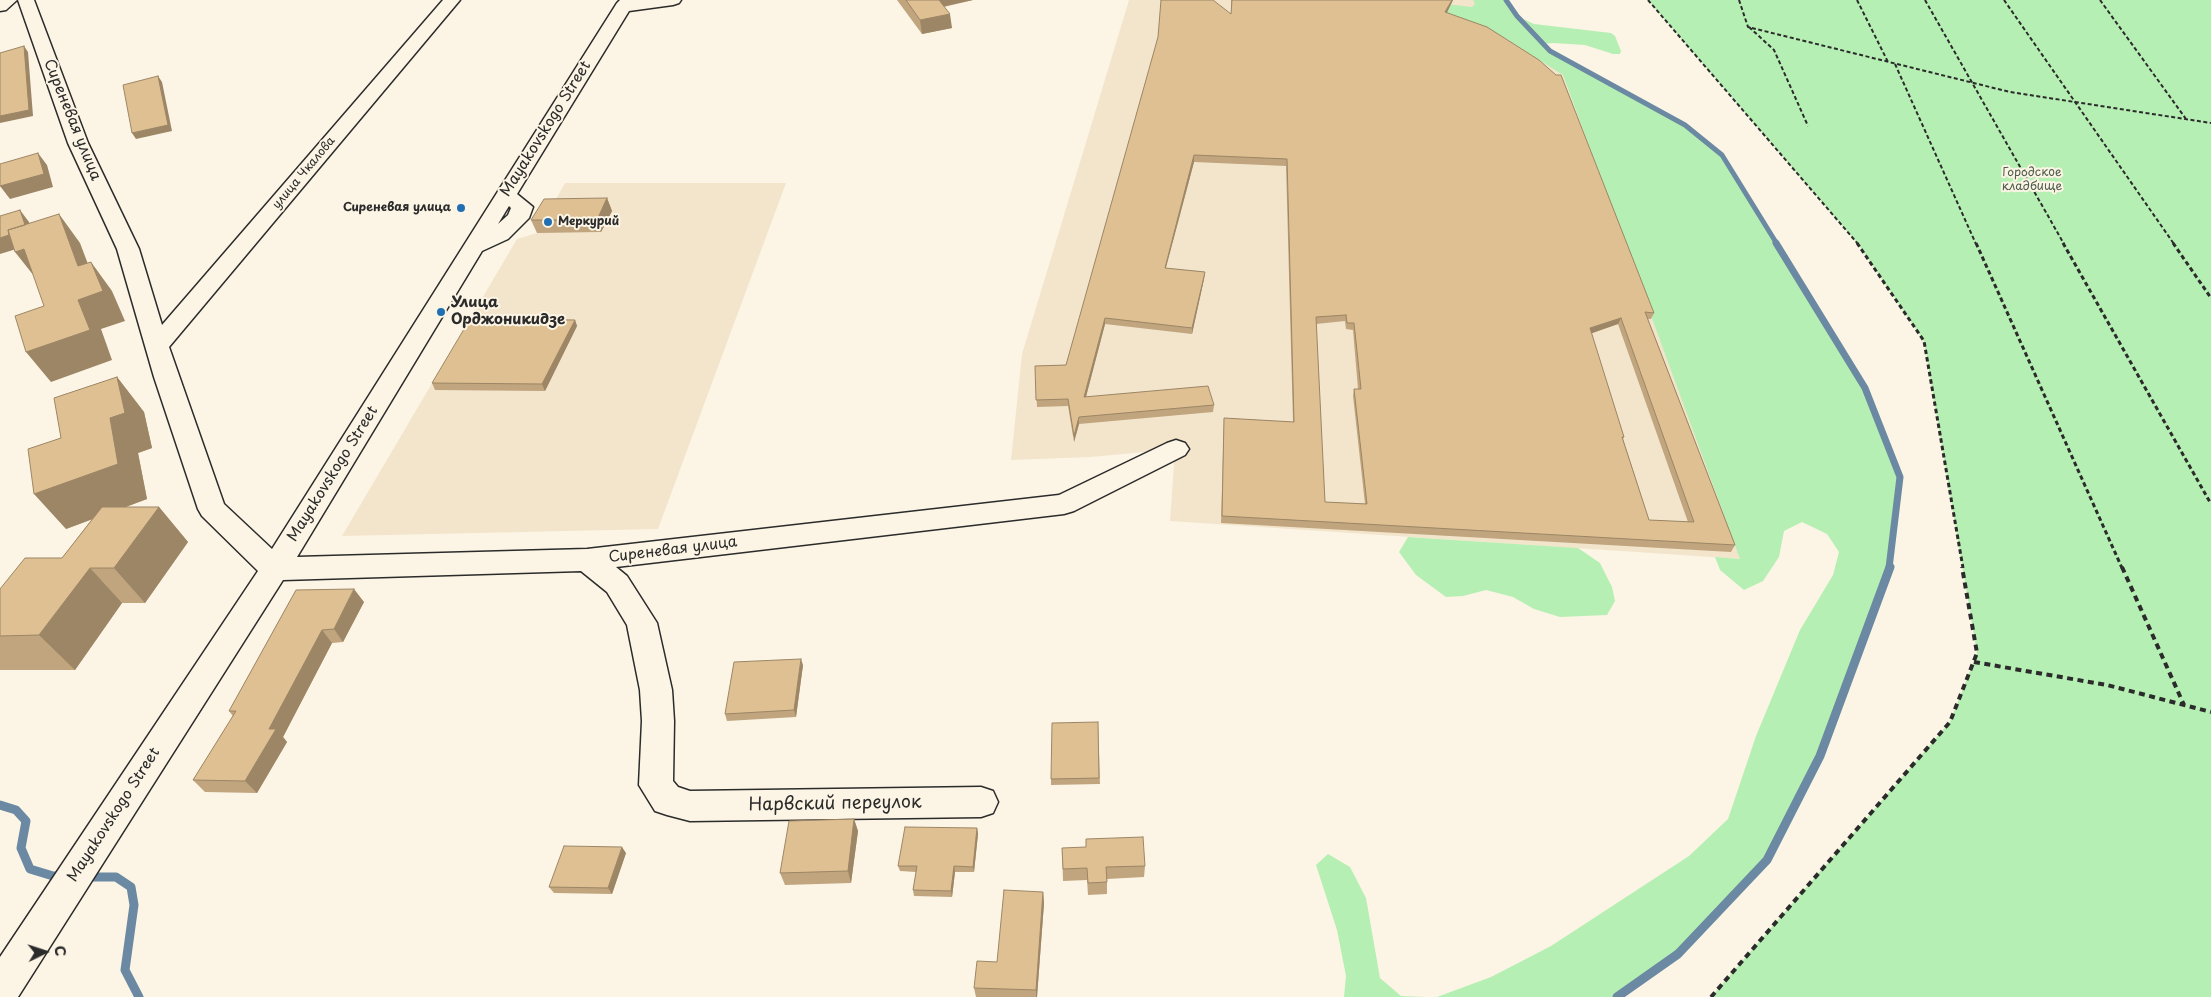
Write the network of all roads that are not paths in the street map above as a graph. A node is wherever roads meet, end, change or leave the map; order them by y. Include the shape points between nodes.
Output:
1 (10, 0) edge
2 (26, 0) edge
3 (452, 0) edge
4 (673, 0) edge
5 (626, 4) edge
6 (0, 6) edge
7 (157, 346) junction
8 (1176, 449) dead end
9 (588, 560) junction
10 (275, 569) junction
11 (981, 802) dead end
12 (0, 991) edge

1 - 6 street
2 - 7 street, Сиреневая улица via 78,143 128,249
3 - 7 street, улица Чкалова
4 - 5 street
5 - 10 street, Mayakovskogo Street
7 - 10 street, Сиреневая улица via 212,509
8 - 9 street, Сиреневая улица via 1064,504
9 - 10 street, Сиреневая улица
9 - 11 street, Нарвский переулок via 617,584 642,623 656,690 656,785 667,800 690,806
10 - 12 street, Mayakovskogo Street

